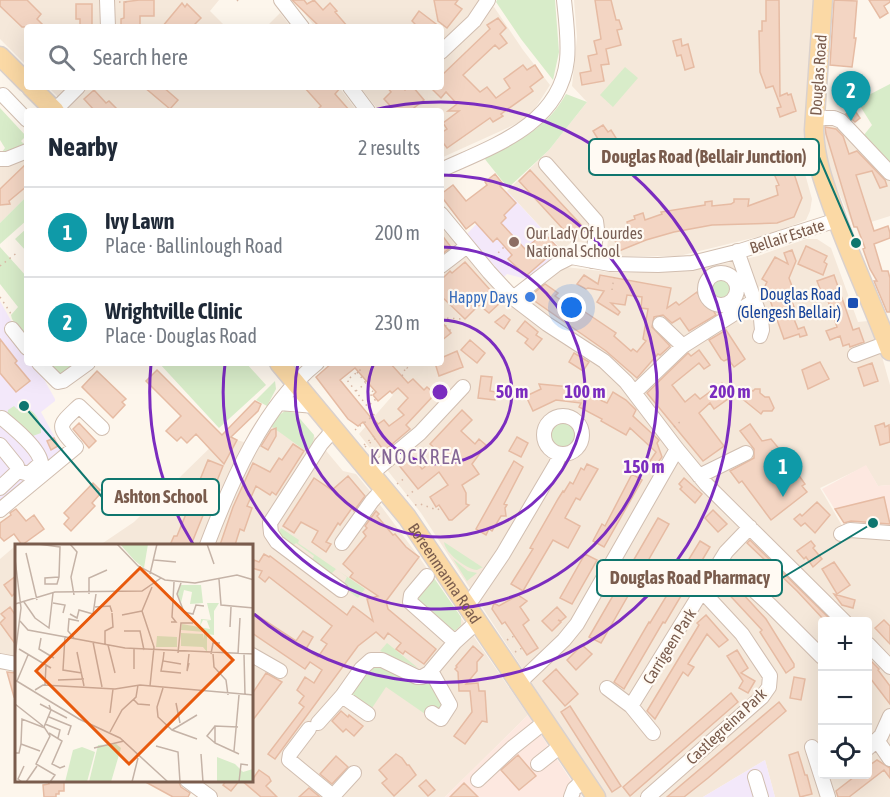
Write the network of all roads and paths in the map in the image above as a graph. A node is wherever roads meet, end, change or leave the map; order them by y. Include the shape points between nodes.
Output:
1 (237, 0) edge
2 (281, 0) edge
3 (488, 0) edge
4 (564, 0) edge
5 (823, 0) edge
6 (110, 1) edge
7 (129, 2) dead end
8 (241, 4) dead end
9 (108, 24) edge
10 (300, 24) edge
11 (444, 49) edge
12 (2, 61) edge
13 (24, 80) edge
14 (34, 90) edge
15 (75, 90) edge
16 (352, 90) edge
17 (3, 95) dead end
18 (51, 108) edge
19 (57, 108) edge
20 (366, 108) edge
21 (24, 117) edge
22 (815, 118) junction
23 (24, 152) edge
24 (0, 159) edge
25 (546, 164) dead end
26 (444, 169) edge
27 (890, 172) edge
28 (444, 218) edge
29 (837, 220) junction
30 (467, 246) junction
31 (504, 247) dead end
32 (18, 252) dead end
33 (737, 252) junction
34 (592, 261) junction
35 (489, 262) dead end
36 (444, 264) edge
37 (0, 266) edge
38 (616, 270) dead end
39 (612, 290) dead end
40 (0, 297) edge
41 (513, 298) junction
42 (738, 303) junction
43 (444, 319) edge
44 (463, 319) dead end
45 (444, 323) edge
46 (660, 324) dead end
47 (715, 324) junction
48 (12, 329) joint
49 (451, 331) dead end
50 (760, 336) dead end
51 (24, 344) edge
52 (683, 346) junction
53 (889, 347) edge
54 (855, 355) dead end
55 (42, 366) edge
56 (84, 366) edge
57 (281, 366) edge
58 (313, 366) edge
59 (403, 366) edge
60 (364, 367) dead end
61 (357, 372) junction
62 (402, 376) dead end
63 (295, 383) junction
64 (366, 383) junction
65 (463, 387) dead end
66 (356, 392) junction
67 (635, 392) junction
68 (279, 403) junction
69 (315, 406) junction
70 (367, 406) junction
71 (1, 419) edge
72 (102, 428) dead end
73 (343, 431) junction
74 (375, 437) dead end
75 (0, 445) edge
76 (363, 447) dead end
77 (676, 450) junction
78 (746, 453) dead end
79 (560, 454) dead end
80 (18, 471) junction
81 (372, 473) junction
82 (699, 476) junction
83 (406, 477) dead end
84 (390, 487) junction
85 (0, 488) edge
86 (416, 489) dead end
87 (405, 498) dead end
88 (411, 506) dead end
89 (441, 508) dead end
90 (0, 510) edge
91 (750, 527) junction
92 (890, 533) edge
93 (840, 534) dead end
94 (342, 543) dead end
95 (207, 544) edge
96 (721, 560) junction
97 (427, 576) dead end
98 (341, 590) dead end
99 (703, 592) junction
100 (465, 602) junction
101 (841, 617) edge
102 (478, 621) junction
103 (514, 636) dead end
104 (455, 642) junction
105 (505, 642) dead end
106 (522, 648) dead end
107 (872, 649) edge
108 (818, 653) edge
109 (513, 654) dead end
110 (254, 660) edge
111 (0, 661) edge
112 (15, 664) edge
113 (890, 668) edge
114 (280, 670) dead end
115 (431, 671) junction
116 (520, 682) junction
117 (607, 688) dead end
118 (342, 696) junction
119 (631, 706) junction
120 (432, 713) dead end
121 (368, 714) dead end
122 (890, 716) edge
123 (546, 721) junction
124 (653, 733) dead end
125 (872, 744) edge
126 (562, 745) junction
127 (812, 747) dead end
128 (818, 759) edge
129 (890, 759) edge
130 (538, 764) dead end
131 (354, 773) dead end
132 (755, 777) dead end
133 (585, 779) junction
134 (828, 779) edge
135 (478, 780) dead end
136 (190, 782) edge
137 (210, 797) edge
138 (334, 797) edge
139 (571, 797) edge
140 (596, 797) edge
141 (648, 797) edge
142 (761, 797) edge
143 (828, 797) edge

1 - 8 path
2 - 10 street
3 - 11 street via 474,21
4 - 26 street via 567,59 564,76 550,103 518,133
5 - 22 main road, Douglas Road
6 - 7 path
6 - 9 street
12 - 13 main road
14 - 18 main road
15 - 19 street
16 - 20 street
17 - 21 street
22 - 27 street via 841,121
22 - 29 main road, Douglas Road via 818,168
23 - 24 street
25 - 34 street via 596,221
28 - 30 street
29 - 33 street, Bellair Estate
29 - 53 main road, Douglas Road
30 - 36 street
30 - 41 street
31 - 35 path
32 - 37 path
33 - 34 street, Bellair Estate via 674,264
33 - 42 street, Bellair Estate
34 - 41 street, Bellair Estate via 566,259
38 - 39 path
40 - 48 path via 10,312
41 - 67 street via 604,361
42 - 47 street
42 - 47 street via 721,323
42 - 50 street, Bellair Estate via 761,319
43 - 44 path
45 - 49 path
46 - 52 street
47 - 52 street
48 - 51 street
52 - 67 street
53 - 54 street
55 - 56 street via 58,382
57 - 63 main road, Boreenmanna Road
58 - 63 street
59 - 62 path
60 - 61 path
61 - 64 path
61 - 66 path via 347,380
63 - 68 street
63 - 69 main road, Boreenmanna Road
64 - 66 path
64 - 70 path via 375,400
65 - 81 street via 420,433
66 - 70 path
67 - 77 street
68 - 69 street
68 - 95 street via 227,493
69 - 73 main road, Boreenmanna Road
70 - 73 path via 374,415
71 - 80 street via 17,430 41,460 29,474
72 - 90 street via 79,406 61,428 76,447
73 - 81 main road, Boreenmanna Road
73 - 98 street via 321,444 270,520 277,542
74 - 76 path
75 - 80 street
77 - 82 street
77 - 116 street via 577,624
78 - 82 street
79 - 100 street via 503,554 473,598
80 - 85 street
81 - 84 main road, Boreenmanna Road
82 - 91 street
83 - 84 path
84 - 94 street via 372,501
84 - 100 main road, Boreenmanna Road
86 - 87 path
88 - 89 path
91 - 96 street, Carrigeen Park
91 - 101 street
92 - 93 street via 849,530
96 - 99 street, Carrigeen Park
96 - 108 street
97 - 104 street via 410,602
99 - 119 street, Carrigeen Park
99 - 141 street, Castlegreina Park via 745,638 770,676 769,687
100 - 102 main road, Boreenmanna Road
102 - 104 street
102 - 116 main road, Boreenmanna Road
103 - 105 path
104 - 115 street
106 - 109 path
107 - 113 street
110 - 114 street
111 - 112 street
115 - 118 street via 417,677 382,660 371,660
115 - 120 street via 450,705 441,719
116 - 123 main road, Boreenmanna Road
117 - 119 street
118 - 121 street
118 - 138 street via 313,726 289,760
119 - 124 street
122 - 125 street
123 - 126 main road, Boreenmanna Road
123 - 135 street
125 - 129 street
126 - 130 street
126 - 133 main road, Boreenmanna Road
127 - 128 street
131 - 138 street
132 - 142 street
133 - 139 street
133 - 140 main road, Boreenmanna Road
134 - 143 street
136 - 137 street

